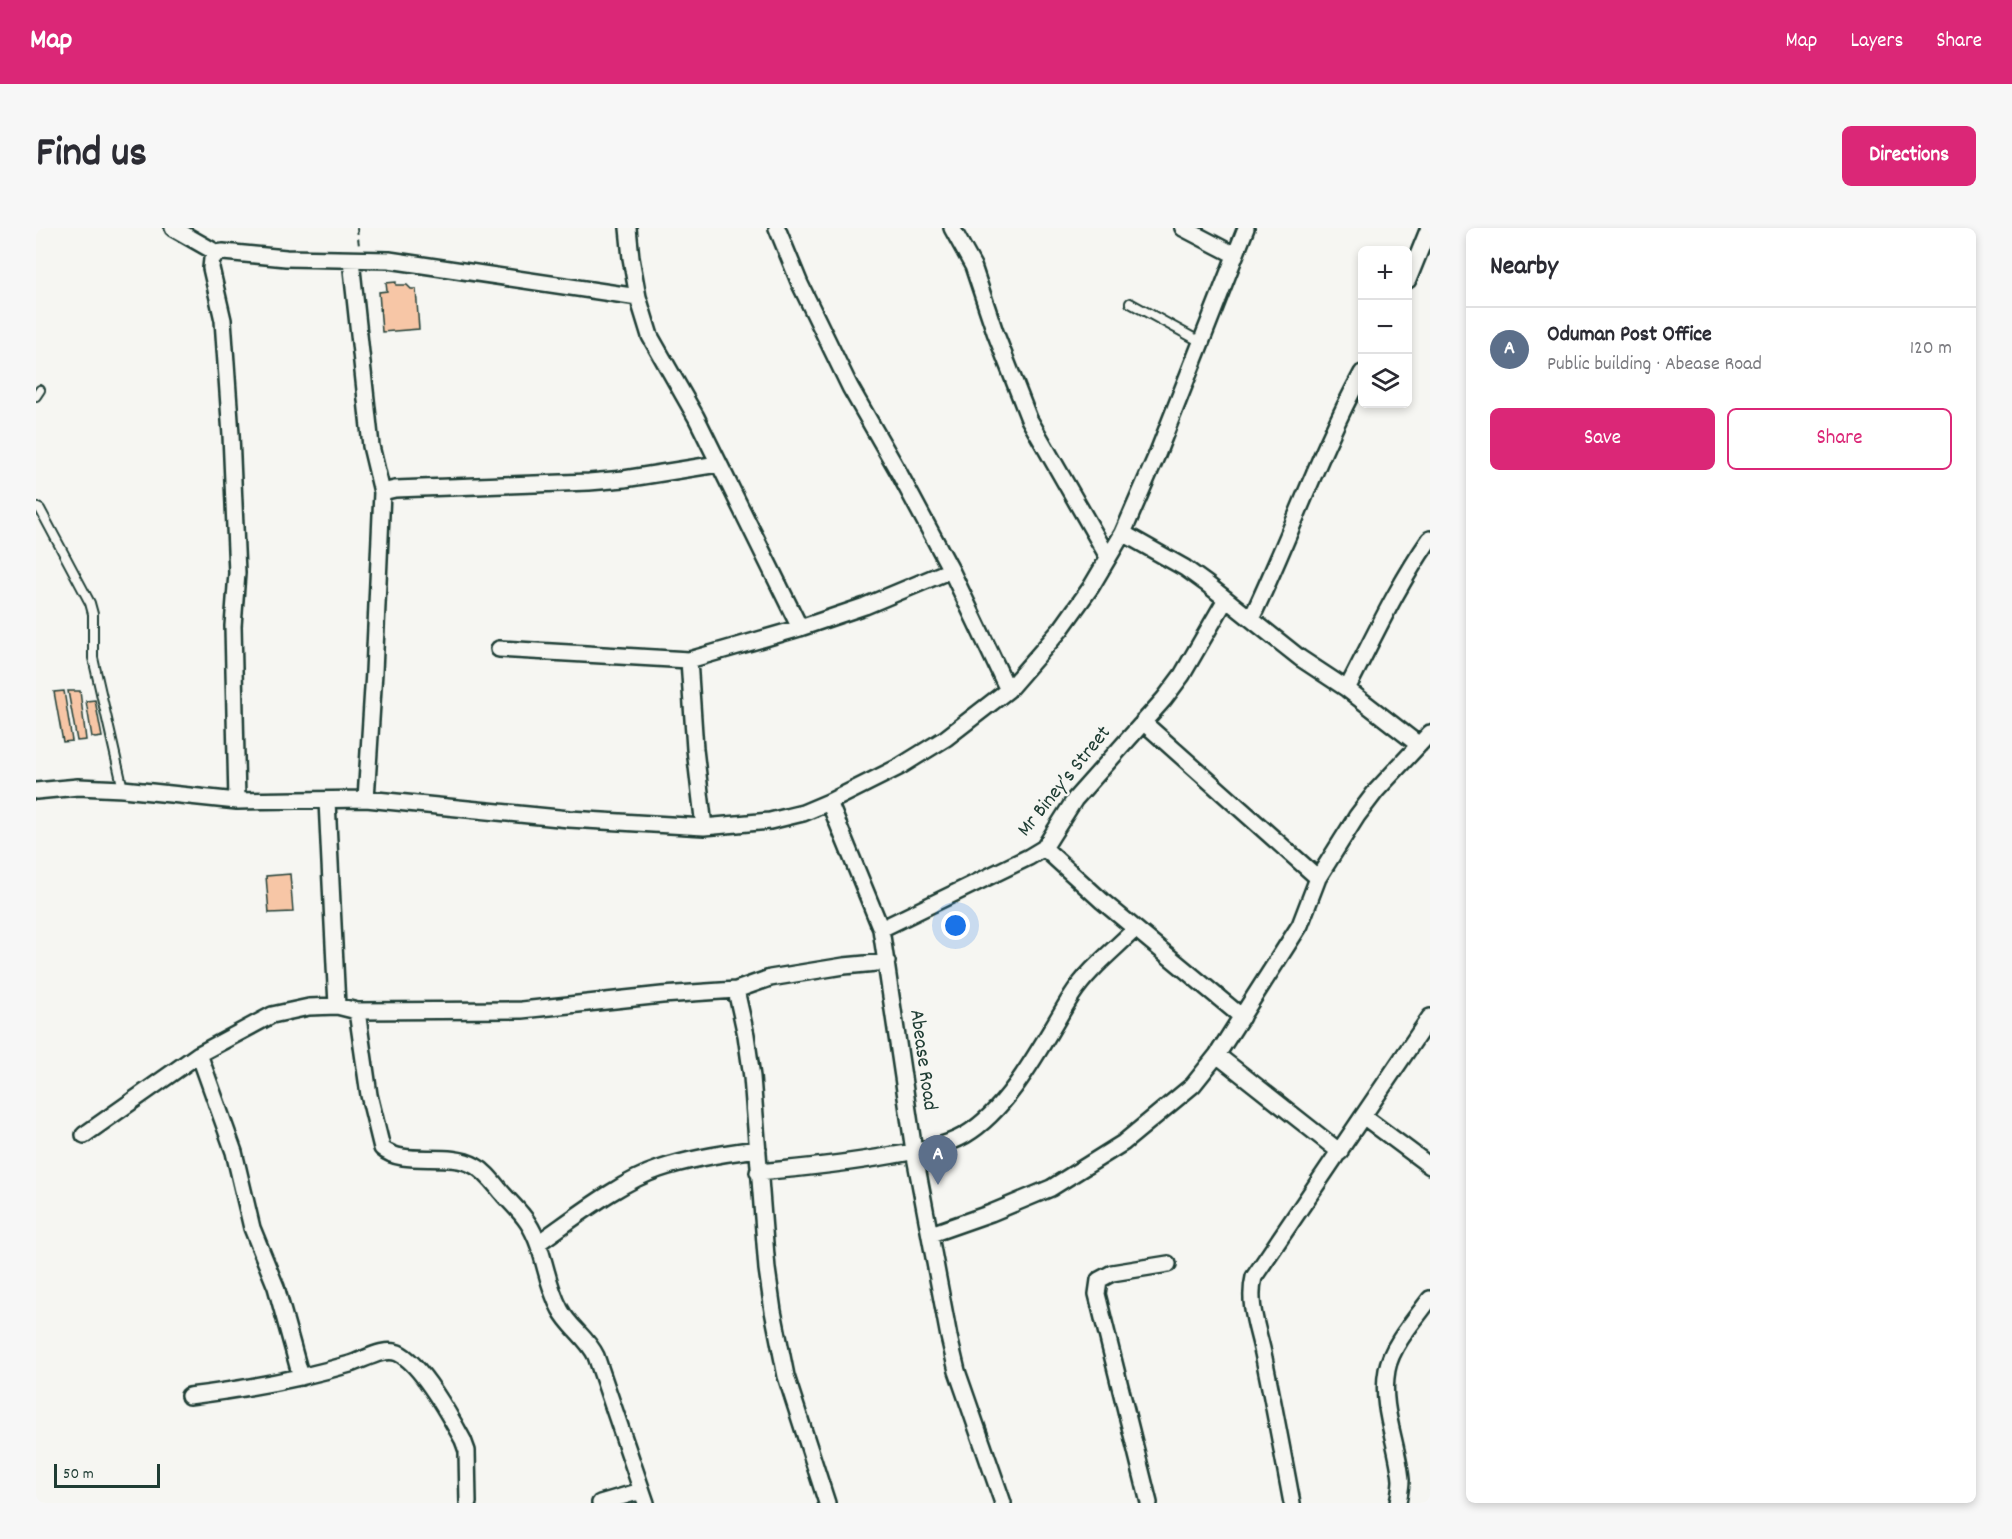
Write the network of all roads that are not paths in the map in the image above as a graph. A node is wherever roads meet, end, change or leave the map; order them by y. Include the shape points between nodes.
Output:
1 (173, 228) edge
2 (628, 228) edge
3 (777, 228) edge
4 (952, 228) edge
5 (1183, 228) edge
6 (1246, 228) edge
7 (1429, 228) edge
8 (217, 252) junction
9 (1235, 255) junction
10 (351, 260) junction
11 (1412, 268) edge
12 (638, 297) junction
13 (1130, 303) dead end
14 (1201, 342) junction
15 (1358, 381) edge
16 (718, 464) junction
17 (382, 492) junction
18 (36, 507) edge
19 (1123, 533) junction
20 (1430, 539) edge
21 (1108, 557) junction
22 (951, 570) junction
23 (1227, 599) junction
24 (1251, 619) junction
25 (800, 628) junction
26 (499, 649) dead end
27 (689, 660) junction
28 (1347, 689) junction
29 (1008, 690) junction
30 (1143, 722) junction
31 (1430, 733) edge
32 (1419, 745) junction
33 (123, 789) junction
34 (36, 791) edge
35 (366, 799) junction
36 (237, 801) junction
37 (327, 801) junction
38 (829, 802) junction
39 (704, 827) junction
40 (1044, 848) junction
41 (1318, 878) junction
42 (881, 929) junction
43 (1135, 929) junction
44 (886, 962) junction
45 (736, 990) junction
46 (337, 1006) junction
47 (357, 1011) junction
48 (1242, 1017) junction
49 (1430, 1017) edge
50 (199, 1054) junction
51 (1217, 1055) junction
52 (1363, 1116) junction
53 (84, 1135) dead end
54 (758, 1149) junction
55 (914, 1151) junction
56 (1340, 1152) junction
57 (1430, 1166) edge
58 (758, 1172) junction
59 (931, 1234) junction
60 (538, 1243) junction
61 (1168, 1264) dead end
62 (1430, 1299) edge
63 (301, 1377) junction
64 (189, 1396) dead end
65 (644, 1497) edge
66 (468, 1503) edge
67 (600, 1503) edge
68 (827, 1503) edge
69 (1003, 1503) edge
70 (1149, 1503) edge
71 (1292, 1503) edge
72 (1398, 1503) edge

1 - 8 street
2 - 12 street
3 - 22 street via 850,387
4 - 21 street via 973,266 1029,419
5 - 9 street
6 - 9 street
7 - 11 street
8 - 10 street
8 - 36 street via 211,268 223,320 237,573 233,626
9 - 14 street
10 - 12 street via 427,264
10 - 17 street via 371,446
12 - 16 street via 650,336
13 - 14 lane
14 - 19 street
15 - 24 street
16 - 17 street via 624,479
16 - 25 street
17 - 35 street
18 - 33 lane via 90,603 93,658
19 - 21 street
19 - 23 street via 1185,568
20 - 28 street
21 - 29 street via 1061,629
22 - 25 street
22 - 29 street
23 - 24 street
23 - 30 street, Mr Biney’s Street via 1174,687
24 - 28 street
25 - 27 street
26 - 27 street
27 - 39 street
28 - 32 street
29 - 38 street via 922,754
30 - 40 street, Mr Biney’s Street via 1075,799
30 - 41 street
31 - 32 street
32 - 41 street via 1363,808
33 - 34 street via 78,787
33 - 36 street
35 - 37 street
35 - 39 street via 569,819
36 - 37 street
37 - 46 street
38 - 39 street via 770,821
38 - 42 street, Abease Road
40 - 42 street, Mr Biney’s Street
40 - 43 street
41 - 48 street via 1300,925
42 - 44 street, Abease Road
43 - 48 street
43 - 55 street via 1073,994 1029,1066 989,1117 952,1142
44 - 45 street via 770,978
44 - 55 street, Abease Road
45 - 47 street via 522,1010
45 - 54 street via 746,1035
46 - 47 street
46 - 50 street via 272,1015
47 - 60 street via 367,1087 382,1148 397,1157 447,1158 474,1165 528,1223
48 - 51 street
49 - 52 street
50 - 53 street
50 - 63 street via 234,1152 252,1228 276,1287
51 - 56 street
51 - 59 street via 1180,1098 1123,1143 1072,1175 1036,1195
52 - 56 street
52 - 57 street
54 - 58 street
54 - 60 street via 657,1169 611,1194
55 - 58 street
55 - 59 street, Abease Road
56 - 71 street via 1254,1277 1252,1288 1251,1304
58 - 68 street via 767,1269 784,1365
59 - 69 street, Abease Road via 957,1371
60 - 65 street via 561,1312 596,1356
61 - 70 street via 1112,1274 1099,1280 1097,1294
62 - 72 street via 1400,1340 1387,1368 1385,1398 1401,1483
63 - 64 street via 251,1389
63 - 66 street via 385,1352 397,1352 423,1376 463,1440 467,1451
65 - 67 street

